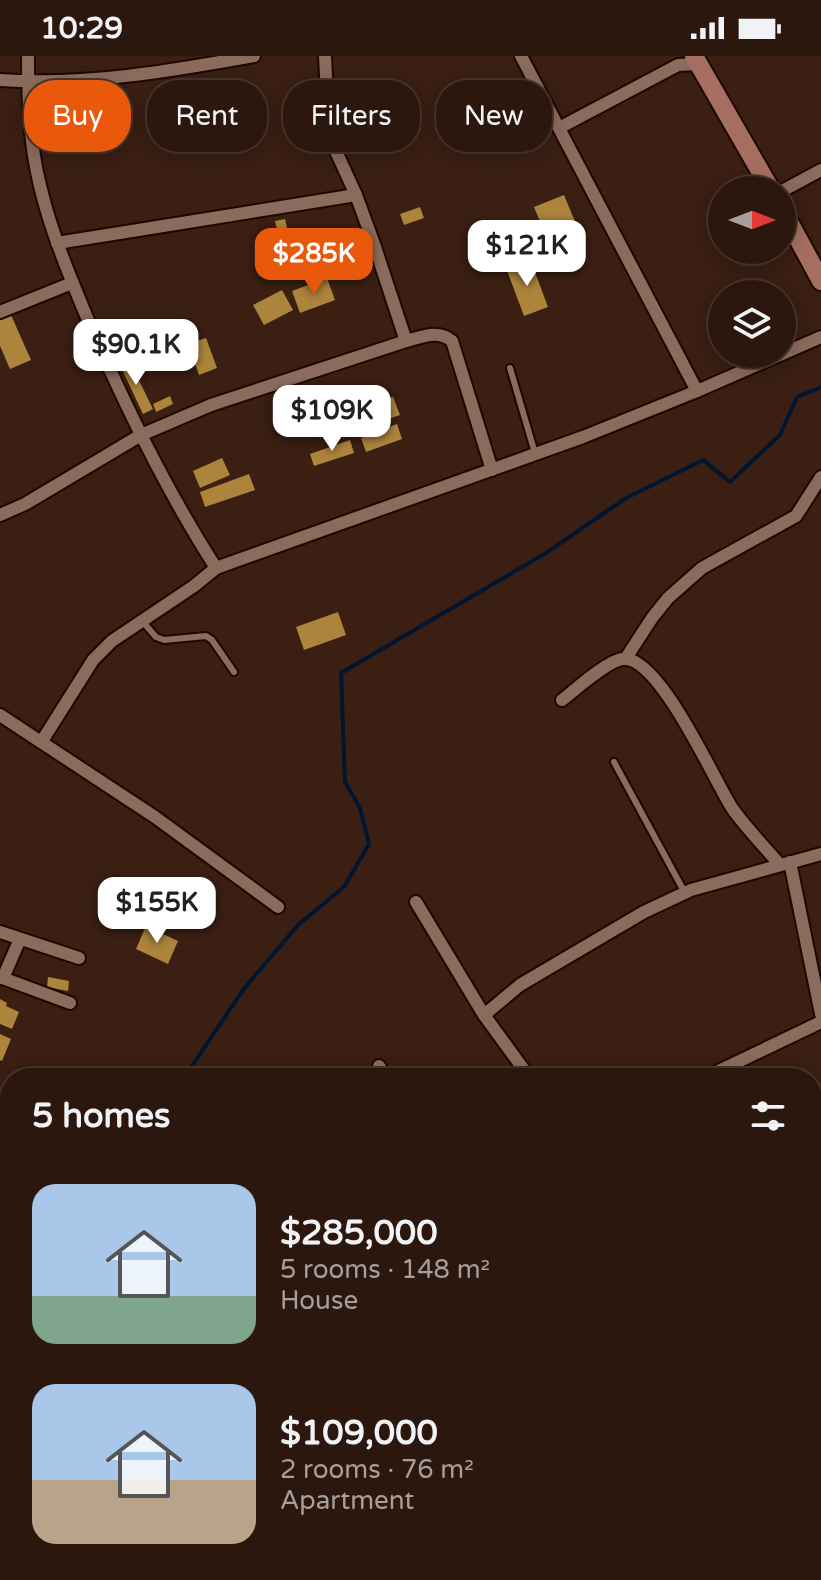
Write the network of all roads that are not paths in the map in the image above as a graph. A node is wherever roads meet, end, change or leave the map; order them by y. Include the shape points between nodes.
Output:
1 (28, 56) edge
2 (254, 56) edge
3 (325, 56) edge
4 (521, 56) edge
5 (696, 58) edge
6 (0, 80) edge
7 (28, 80) edge
8 (80, 80) edge
9 (24, 82) edge
10 (559, 128) junction
11 (34, 152) edge
12 (821, 170) edge
13 (763, 176) edge
14 (796, 183) edge
15 (356, 195) junction
16 (796, 235) edge
17 (57, 243) junction
18 (821, 281) edge
19 (72, 283) junction
20 (0, 312) edge
21 (821, 337) edge
22 (406, 341) junction
23 (510, 368) dead end
24 (697, 391) junction
25 (141, 435) junction
26 (535, 454) junction
27 (492, 470) junction
28 (821, 477) edge
29 (0, 515) edge
30 (216, 568) junction
31 (142, 621) junction
32 (626, 658) junction
33 (234, 672) dead end
34 (562, 700) dead end
35 (0, 715) edge
36 (42, 741) junction
37 (614, 762) dead end
38 (821, 854) edge
39 (785, 863) junction
40 (685, 893) junction
41 (416, 902) dead end
42 (278, 907) dead end
43 (0, 932) edge
44 (20, 939) junction
45 (79, 958) dead end
46 (2, 977) edge
47 (70, 1003) dead end
48 (821, 1014) edge
49 (484, 1015) junction
50 (821, 1022) edge
51 (523, 1068) edge
52 (725, 1068) edge

1 - 7 street
2 - 8 street
3 - 15 street via 335,149
4 - 10 street
5 - 10 street
5 - 13 street
6 - 9 street
10 - 24 street
11 - 17 street
12 - 14 street
15 - 17 street
15 - 22 street
16 - 18 street
17 - 19 street
19 - 20 street
19 - 25 street
21 - 24 street
22 - 25 street via 211,405
22 - 27 street via 444,334 452,341
23 - 26 lane
24 - 26 street
25 - 29 street
25 - 30 street
26 - 27 street
27 - 30 street
28 - 32 street via 796,516 702,568 668,598
30 - 31 street
31 - 33 lane via 164,640 206,636
31 - 36 street via 93,660
32 - 34 street via 613,661
32 - 39 street via 642,665 682,715 733,809
35 - 36 street
36 - 42 street
37 - 40 lane
38 - 39 street
39 - 40 street
39 - 48 street
40 - 49 street via 520,985
41 - 49 street
43 - 44 street
44 - 45 street
44 - 46 street
46 - 47 street
49 - 51 street
50 - 52 street

